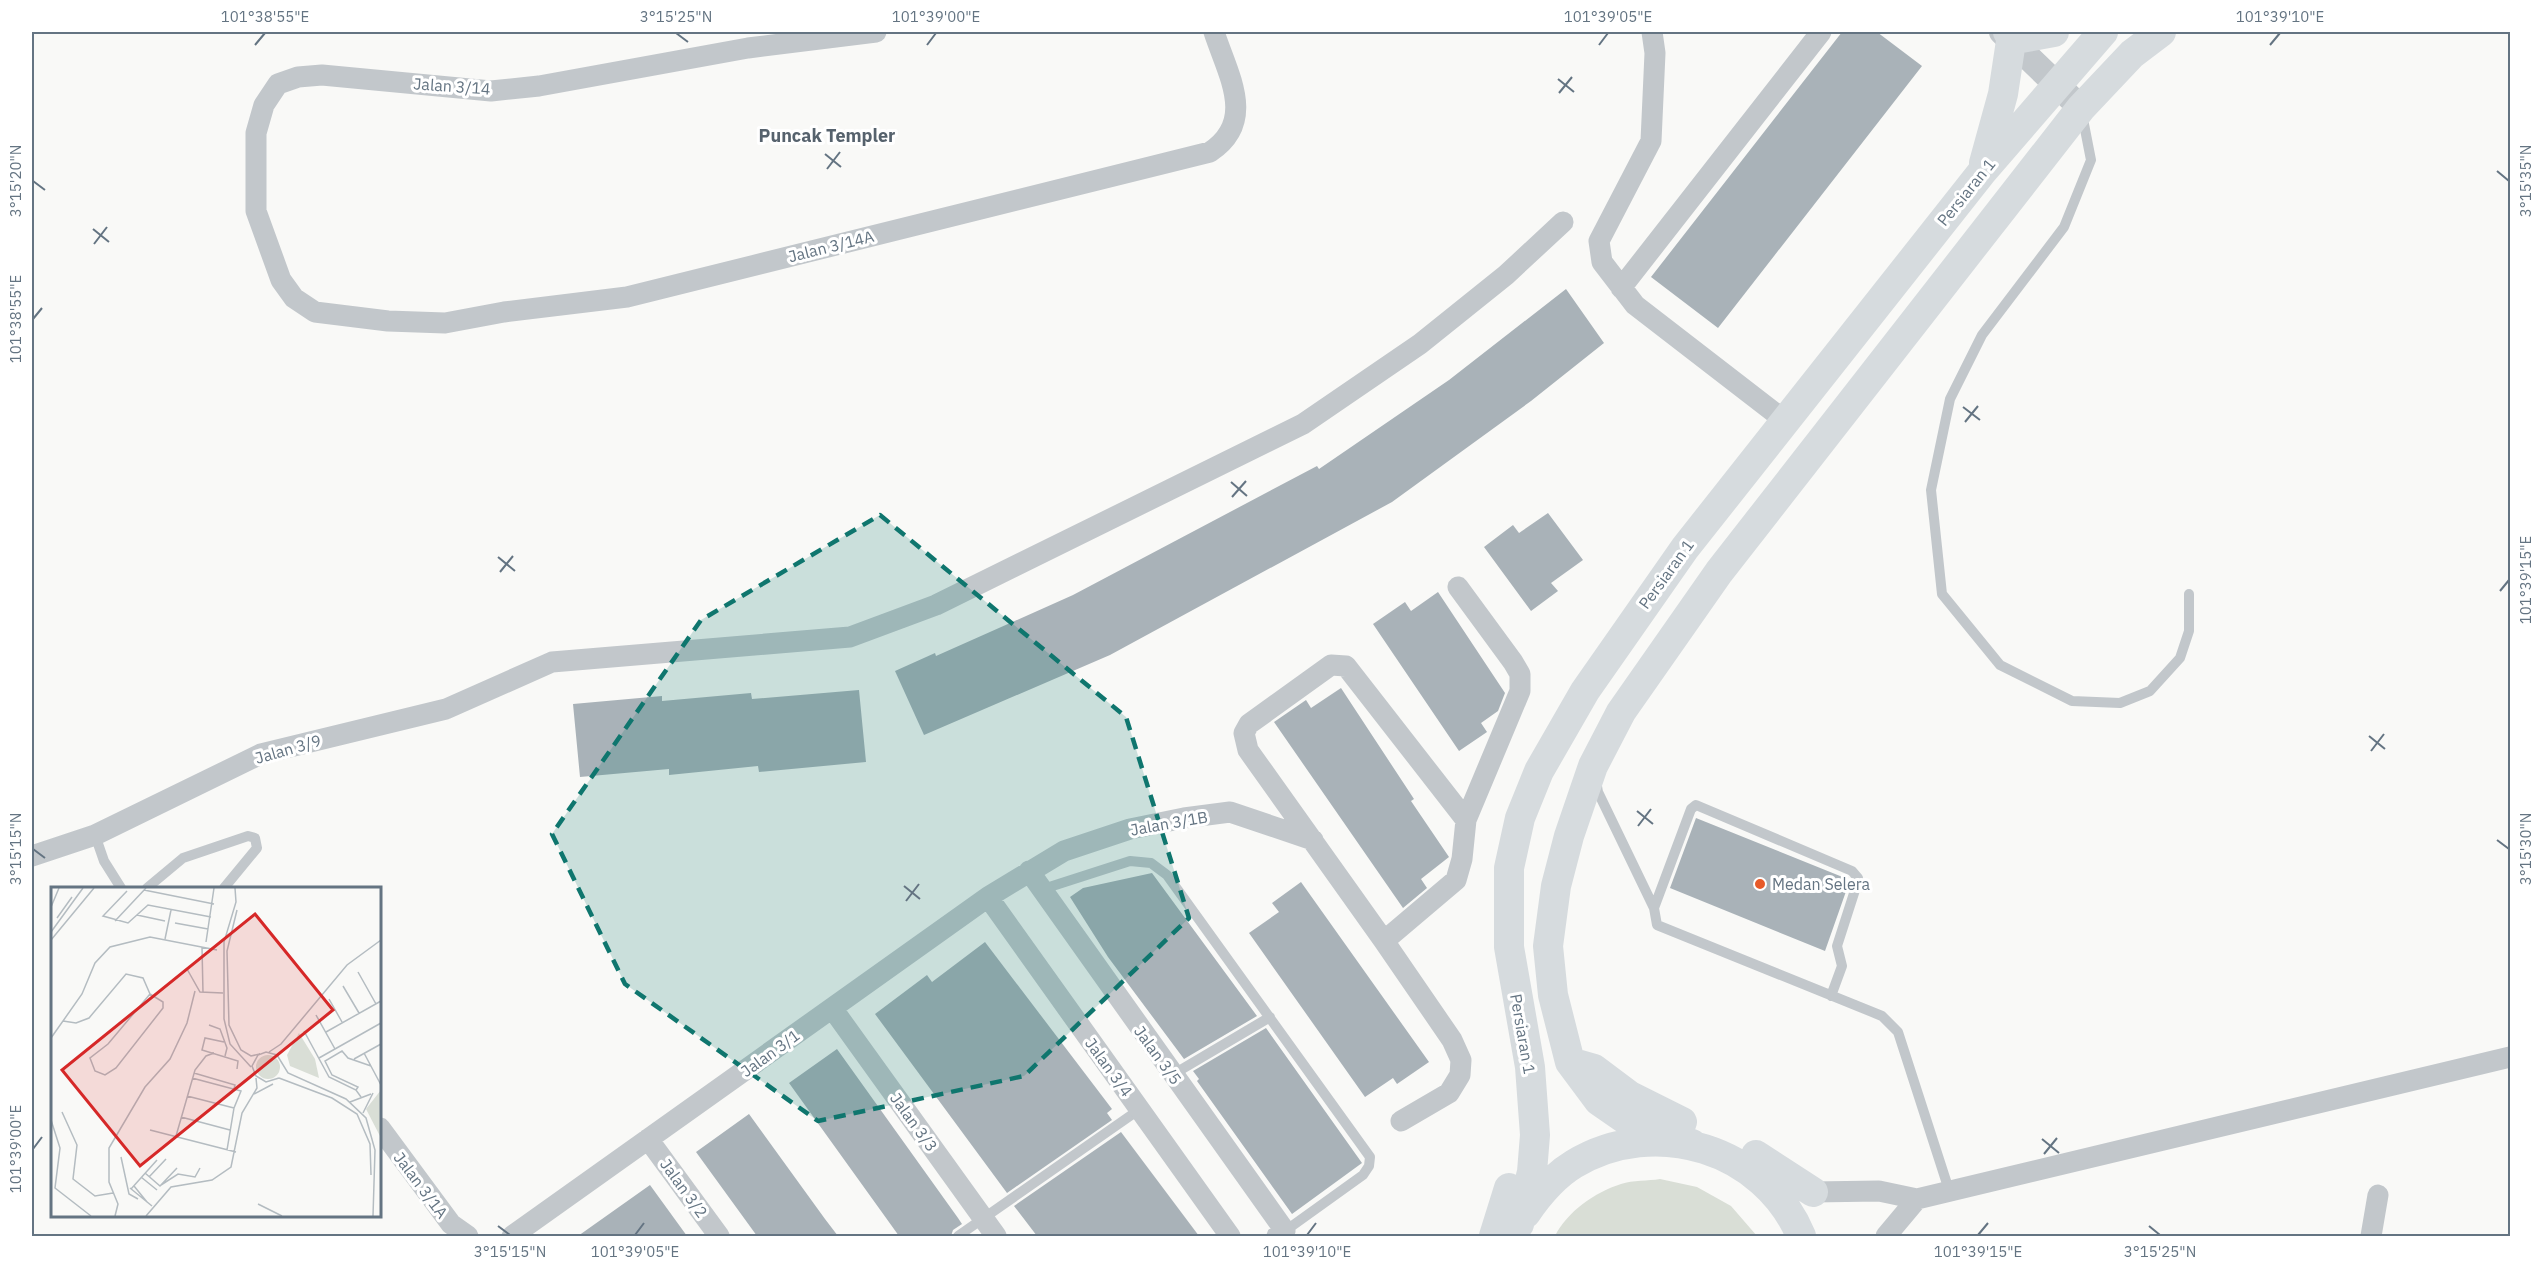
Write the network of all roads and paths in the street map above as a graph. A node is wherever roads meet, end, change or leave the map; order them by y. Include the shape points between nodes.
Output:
1 (876, 32) edge
2 (1214, 32) edge
3 (1652, 32) edge
4 (1821, 32) edge
5 (2054, 32) edge
6 (2103, 32) edge
7 (2161, 32) edge
8 (2007, 35) edge
9 (2055, 85) junction
10 (2081, 108) junction
11 (1982, 171) junction
12 (1563, 222) dead end
13 (1621, 288) junction
14 (315, 312) joint
15 (1784, 420) junction
16 (1458, 587) dead end
17 (2189, 594) dead end
18 (1593, 766) junction
19 (1466, 820) junction
20 (95, 835) junction
21 (1313, 840) junction
22 (32, 856) edge
23 (1029, 871) junction
24 (120, 887) edge
25 (148, 887) edge
26 (225, 887) edge
27 (1040, 890) junction
28 (988, 897) junction
29 (1655, 913) junction
30 (1384, 941) junction
31 (1831, 996) junction
32 (832, 1008) junction
33 (1270, 1017) junction
34 (2511, 1057) edge
35 (1570, 1062) junction
36 (1172, 1075) junction
37 (1140, 1109) junction
38 (1401, 1121) dead end
39 (381, 1129) edge
40 (648, 1139) junction
41 (1692, 1144) junction
42 (1765, 1183) junction
43 (1949, 1190) junction
44 (1813, 1192) junction
45 (2378, 1195) dead end
46 (1917, 1199) junction
47 (982, 1217) junction
48 (1509, 1232) edge
49 (1281, 1234) edge
50 (466, 1236) edge
51 (512, 1236) edge
52 (719, 1236) edge
53 (958, 1236) edge
54 (996, 1236) edge
55 (1230, 1236) edge
56 (1801, 1236) edge
57 (1886, 1236) edge
58 (2372, 1236) edge

1 - 14 street, Jalan 3/14 via 748,48 491,91 322,75 278,84 264,105 256,133 256,211 280,280 294,298
2 - 14 street, Jalan 3/14A via 1238,105 1235,124 1224,143 1210,152 627,297 445,323
3 - 13 street via 1655,53 1651,141 1599,242 1602,262
4 - 13 street
5 - 8 main road via 2021,38
6 - 9 main road, Persiaran 1
7 - 10 main road via 2132,54
8 - 9 street
8 - 11 main road via 2010,60
9 - 10 street
9 - 11 main road, Persiaran 1
10 - 17 lane via 2091,160 2064,227 1982,335 1950,399 1931,490 1942,594 2000,665 2072,701 2120,703 2150,691 2180,658 2189,631
10 - 18 main road via 1713,581 1621,712
11 - 15 main road, Persiaran 1
12 - 20 street, Jalan 3/9 via 1511,271 1420,344 1303,424 936,605 850,637 552,662 446,709 261,754
13 - 15 street via 1635,305
15 - 48 main road, Persiaran 1 via 1614,645 1539,771 1520,818 1509,868 1509,947 1533,1094 1535,1135 1532,1172
16 - 19 street via 1520,674 1520,690
18 - 29 lane via 1598,792
18 - 35 main road via 1556,886 1548,946 1553,995
19 - 21 street via 1354,673 1337,664 1249,724 1244,733 1248,750
19 - 30 street via 1456,880
20 - 22 street, Jalan 3/9
20 - 24 lane via 104,861
21 - 23 street, Jalan 3/1B via 1230,812 1130,829 1064,851
21 - 30 street
23 - 27 street, Jalan 3/5
23 - 28 street, Jalan 3/1
25 - 26 lane via 183,858 248,836 255,838 257,848
27 - 33 lane via 1130,861 1151,863 1167,875
27 - 36 street, Jalan 3/5
28 - 32 street, Jalan 3/1
28 - 37 street, Jalan 3/4
29 - 31 lane via 1657,925
29 - 31 lane via 1691,809 1696,805 1852,871 1858,878 1836,946 1842,966
30 - 38 street via 1452,1040 1461,1060 1460,1075 1449,1093
31 - 43 lane via 1882,1016 1898,1032
32 - 40 street, Jalan 3/1
32 - 47 street, Jalan 3/3
33 - 36 lane
33 - 49 lane via 1370,1156 1363,1175
34 - 43 street
35 - 41 main road via 1599,1101 1616,1113
35 - 44 main road via 1594,1068 1630,1096 1662,1113 1747,1149
36 - 49 street, Jalan 3/5
37 - 47 lane
37 - 55 street, Jalan 3/4
39 - 50 street, Jalan 3/1A via 451,1224
40 - 51 street, Jalan 3/1
40 - 52 street, Jalan 3/2
41 - 42 main road via 1719,1153
41 - 48 main road via 1651,1140 1611,1147 1574,1164 1542,1190
42 - 44 street
42 - 56 main road via 1793,1218
43 - 46 street
44 - 46 street via 1880,1191
45 - 58 street
46 - 57 street
47 - 53 lane
47 - 54 street, Jalan 3/3

